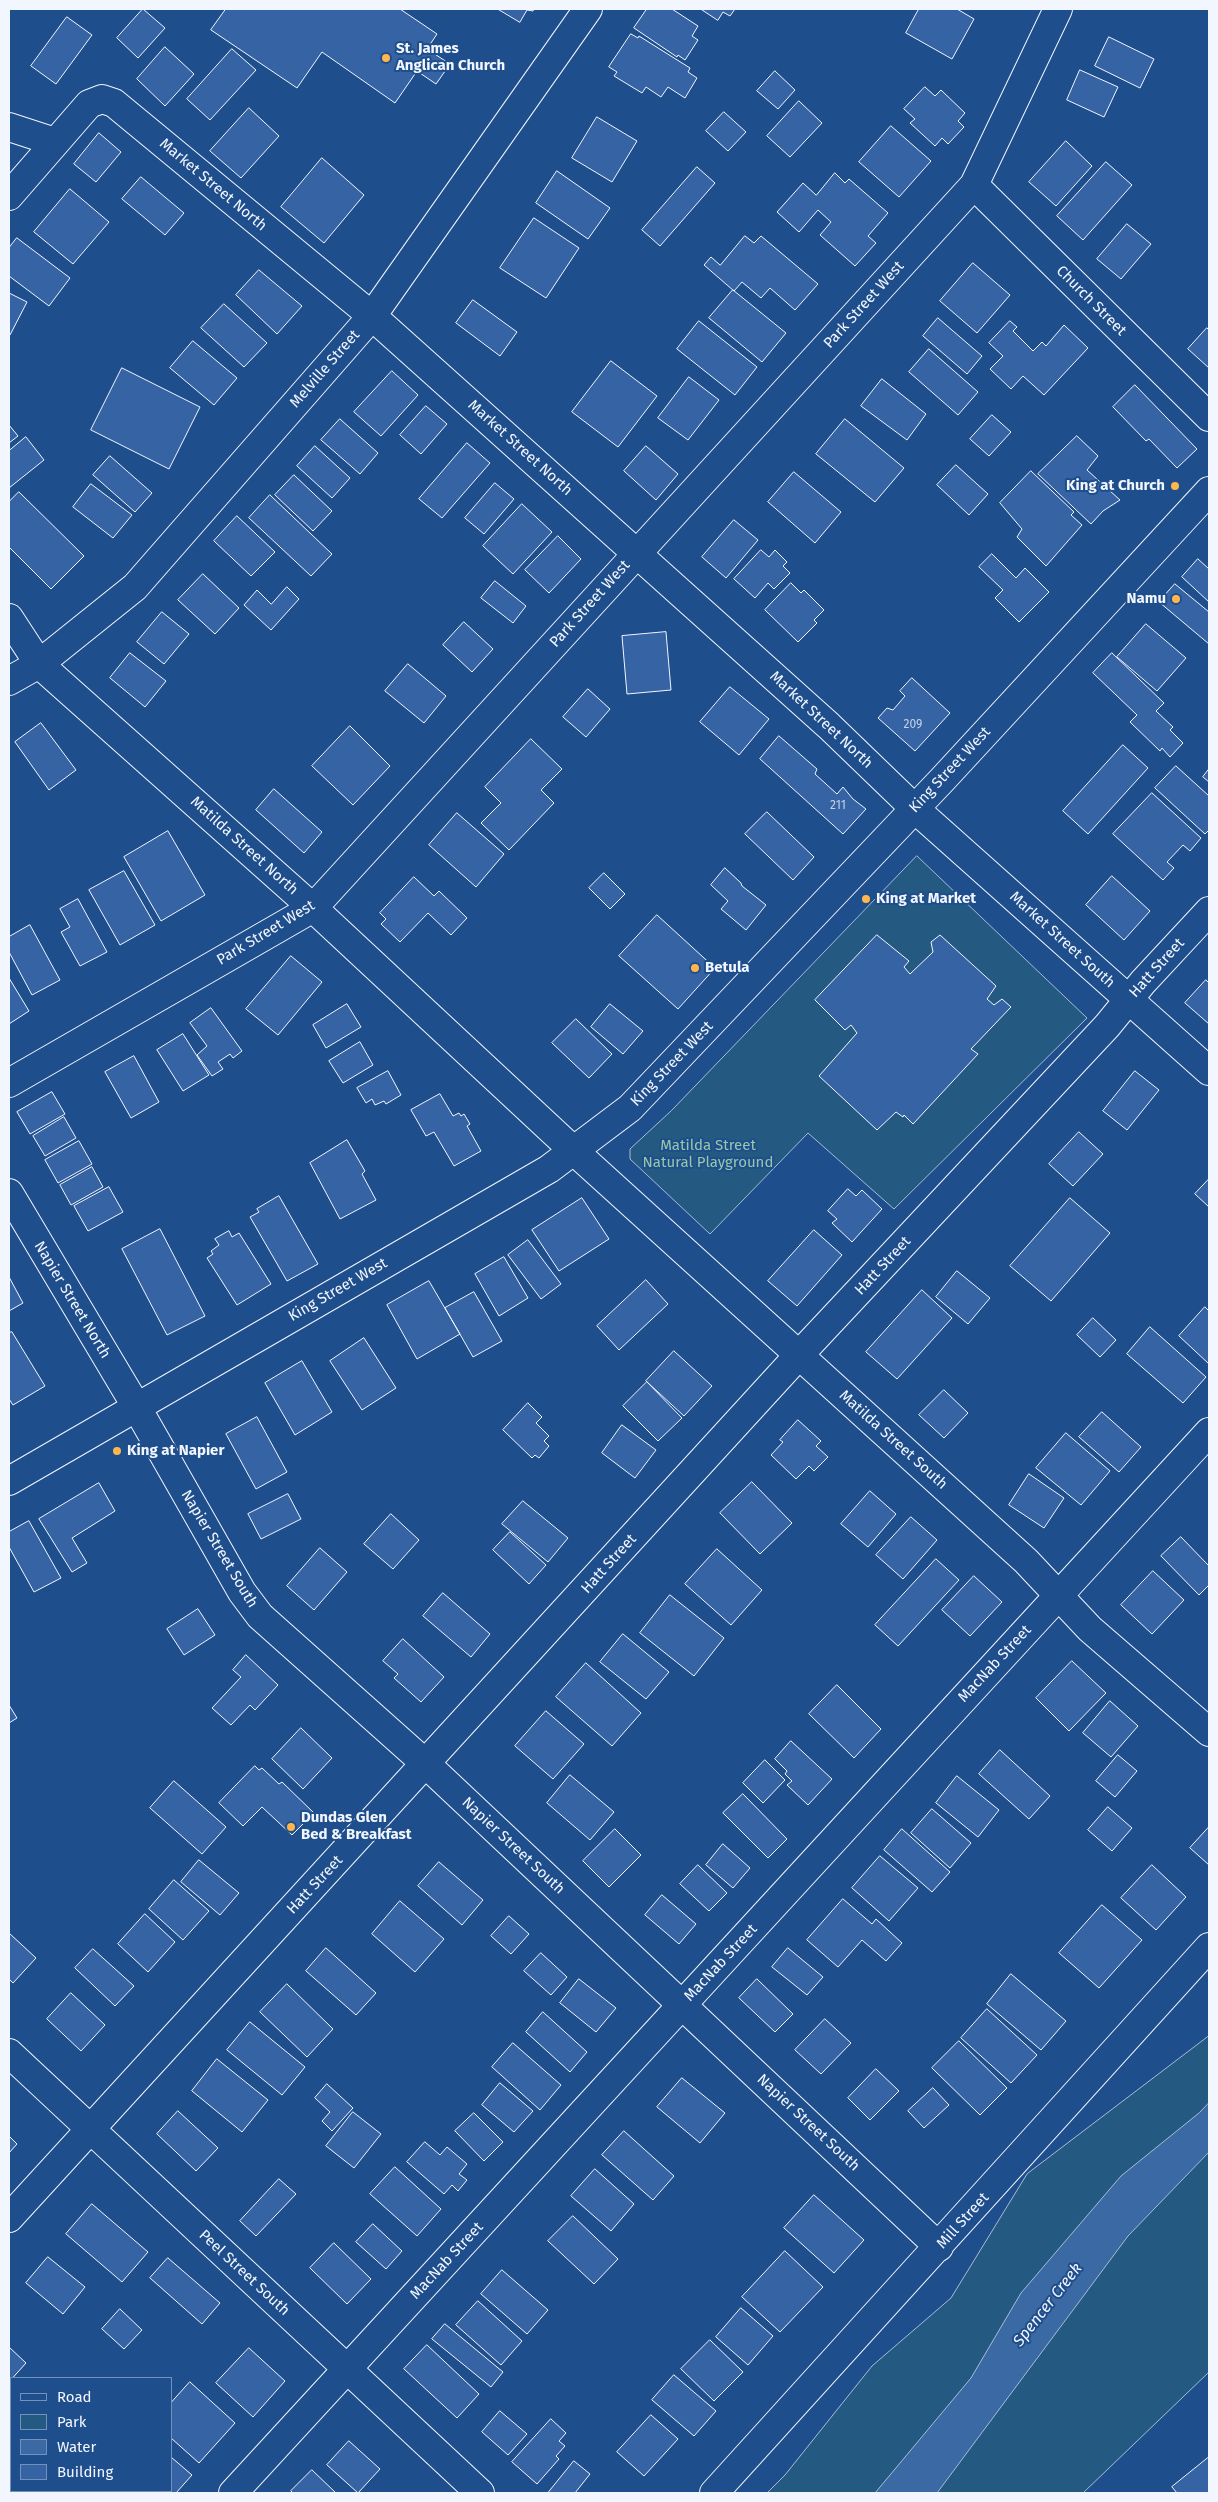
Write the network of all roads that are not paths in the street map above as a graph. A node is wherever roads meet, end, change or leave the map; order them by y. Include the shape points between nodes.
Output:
1 (588, 9) edge
2 (1058, 9) edge
3 (9, 127) edge
4 (54, 142) junction
5 (974, 184) junction
6 (9, 196) edge
7 (372, 316) junction
8 (1209, 417) edge
9 (1209, 491) edge
10 (637, 552) junction
11 (9, 618) edge
12 (39, 664) junction
13 (9, 681) edge
14 (914, 808) junction
15 (313, 908) junction
16 (1209, 911) edge
17 (1128, 1000) junction
18 (1209, 1071) edge
19 (9, 1083) edge
20 (574, 1151) junction
21 (9, 1193) edge
22 (799, 1355) junction
23 (136, 1406) junction
24 (1209, 1432) edge
25 (9, 1481) edge
26 (1057, 1596) junction
27 (1209, 1732) edge
28 (426, 1764) junction
29 (1209, 1947) edge
30 (682, 2005) junction
31 (9, 2052) edge
32 (91, 2129) junction
33 (9, 2218) edge
34 (940, 2247) junction
35 (348, 2370) junction
36 (233, 2493) edge
37 (480, 2493) edge
38 (714, 2493) edge

1 - 7 street, Melville Street
2 - 5 street, Park Street West
3 - 4 street
4 - 6 street
4 - 7 street, Market Street North via 89,104 102,99 114,103
5 - 8 street, Church Street
5 - 10 street, Park Street West
7 - 10 street, Market Street North
7 - 12 street, Melville Street via 135,587
9 - 14 street, King Street West
10 - 14 street, Market Street North
10 - 15 street, Park Street West
11 - 12 street, Matilda Street North
12 - 13 street, Melville Street
12 - 15 street, Matilda Street North
14 - 17 street, Market Street South
14 - 20 street, King Street West via 630,1108
15 - 19 street, Park Street West
15 - 20 street, Matilda Street North
16 - 17 street, Hatt Street
17 - 18 street, Market Street South
17 - 22 street, Hatt Street
20 - 22 street, Matilda Street South
20 - 23 street, King Street West via 550,1169
21 - 23 street, Napier Street North
22 - 26 street, Matilda Street South via 1026,1561
22 - 28 street, Hatt Street
23 - 25 street, King Street West
23 - 28 street, Napier Street South via 242,1592 260,1616
24 - 26 street, MacNab Street
26 - 27 street, Matilda Street South via 1090,1629
26 - 30 street, MacNab Street
28 - 30 street, Napier Street South
28 - 32 street, Hatt Street
29 - 34 street, Mill Street
30 - 34 street, Napier Street South
30 - 35 street, MacNab Street
31 - 32 street, Peel Street South
32 - 33 street, Hatt Street
32 - 35 street, Peel Street South
34 - 38 street, Mill Street
35 - 36 street, MacNab Street
35 - 37 street, Peel Street South

